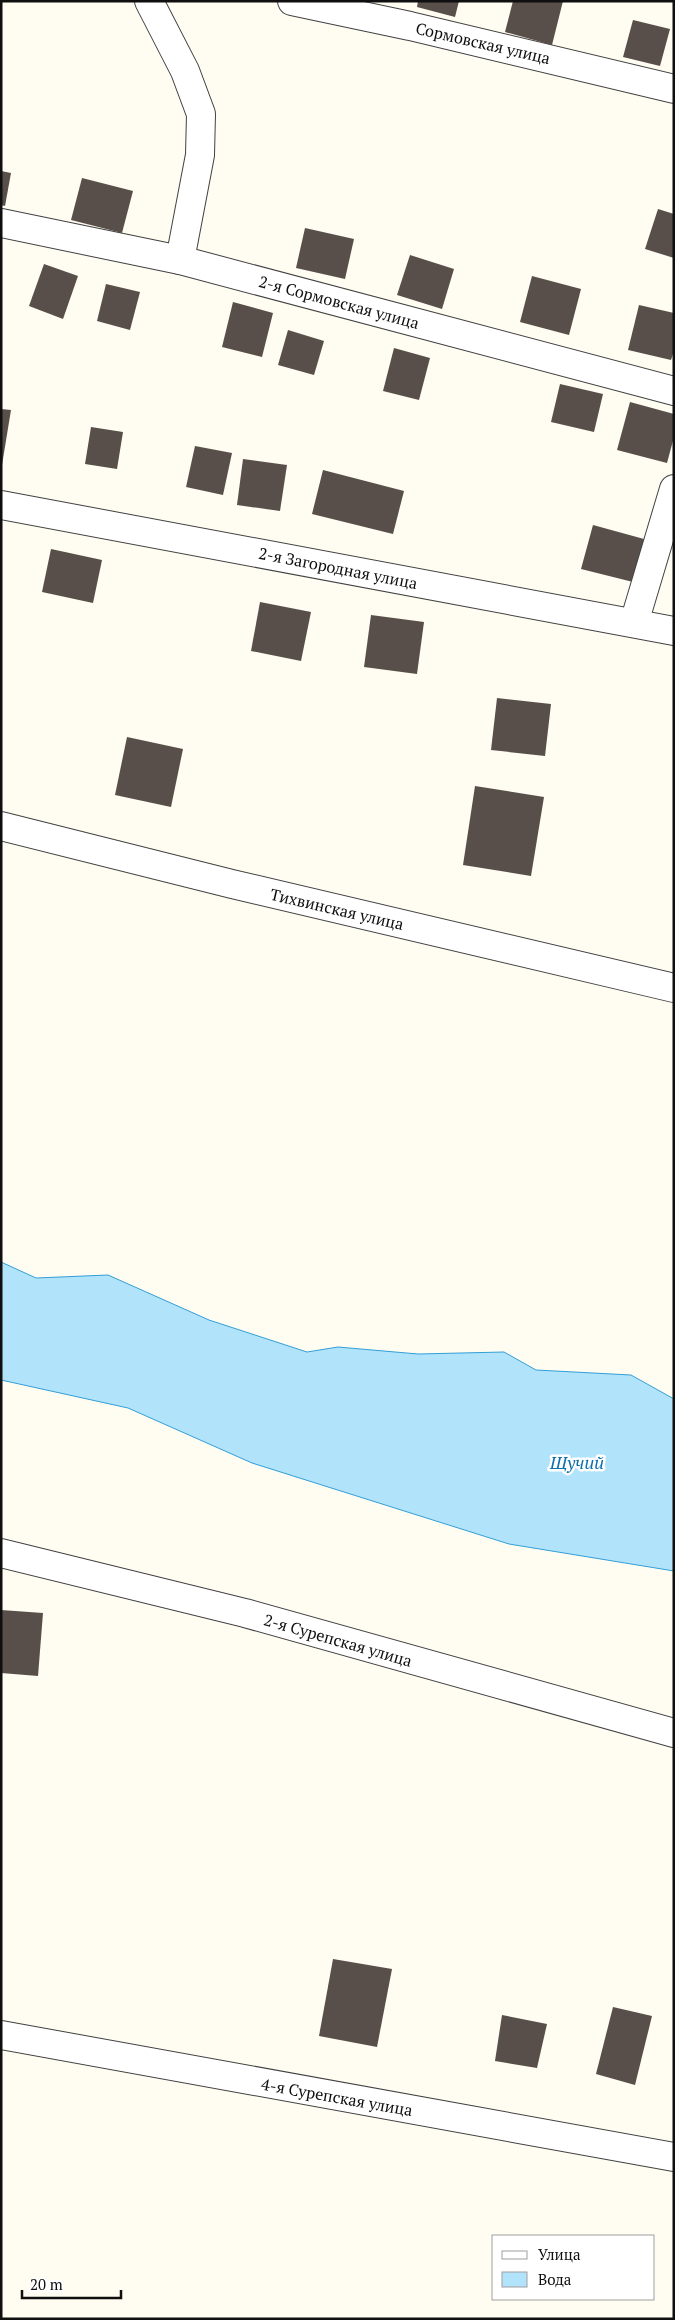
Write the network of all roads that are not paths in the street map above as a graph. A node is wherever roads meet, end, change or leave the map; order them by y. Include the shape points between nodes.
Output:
1 (149, 1) edge
2 (292, 1) edge
3 (674, 89) edge
4 (1, 223) edge
5 (180, 260) junction
6 (674, 391) edge
7 (674, 489) edge
8 (1, 505) edge
9 (634, 623) junction
10 (674, 631) edge
11 (1, 826) edge
12 (674, 988) edge
13 (1, 1553) edge
14 (674, 1733) edge
15 (1, 2035) edge
16 (674, 2157) edge

1 - 5 street via 185,71 201,114 200,155
2 - 3 street, Сормовская улица
4 - 5 street, 2-я Сормовская улица
5 - 6 street, 2-я Сормовская улица
7 - 9 street
8 - 9 street, 2-я Загородная улица
9 - 10 street, 2-я Загородная улица
11 - 12 street, Тихвинская улица
13 - 14 street, 2-я Сурепская улица via 245,1613
15 - 16 street, 4-я Сурепская улица

